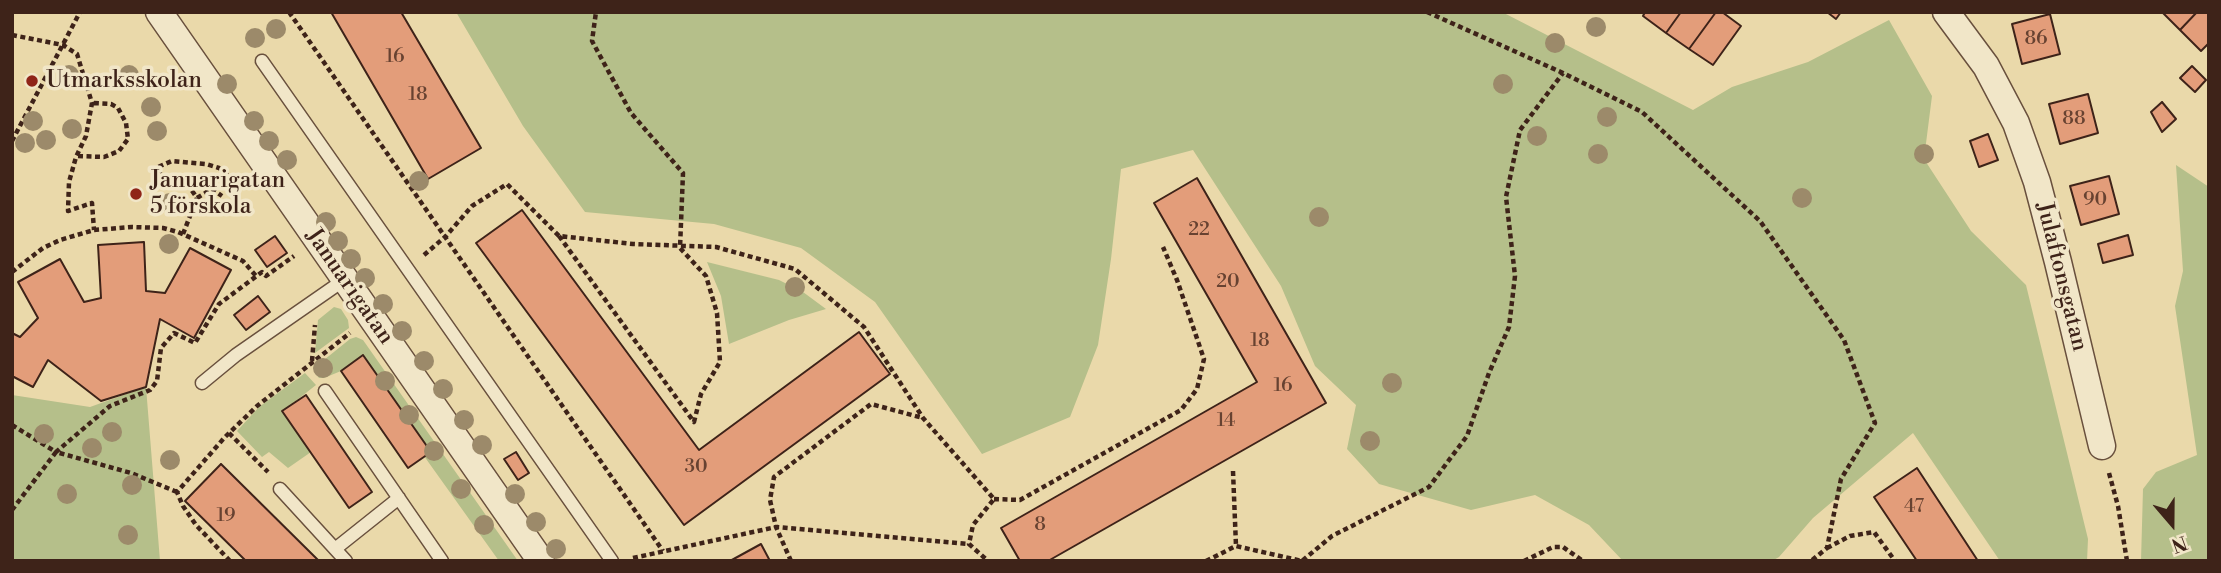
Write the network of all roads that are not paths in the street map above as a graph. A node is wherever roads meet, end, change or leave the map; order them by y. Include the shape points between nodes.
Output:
1 (159, 12) edge
2 (1946, 12) edge
3 (262, 61) dead end
4 (344, 280) junction
5 (202, 383) dead end
6 (325, 391) dead end
7 (2102, 446) road end
8 (280, 489) road end
9 (399, 498) junction
10 (335, 549) junction
11 (346, 561) edge
12 (442, 561) edge
13 (541, 561) edge
14 (612, 561) edge

1 - 4 street, Januarigatan
2 - 7 street, Julaftonsgatan via 1986,66 2016,123 2055,249
3 - 14 lane
4 - 5 lane
4 - 13 street, Januarigatan
6 - 9 lane
8 - 10 lane
9 - 10 lane
9 - 12 lane
10 - 11 lane

